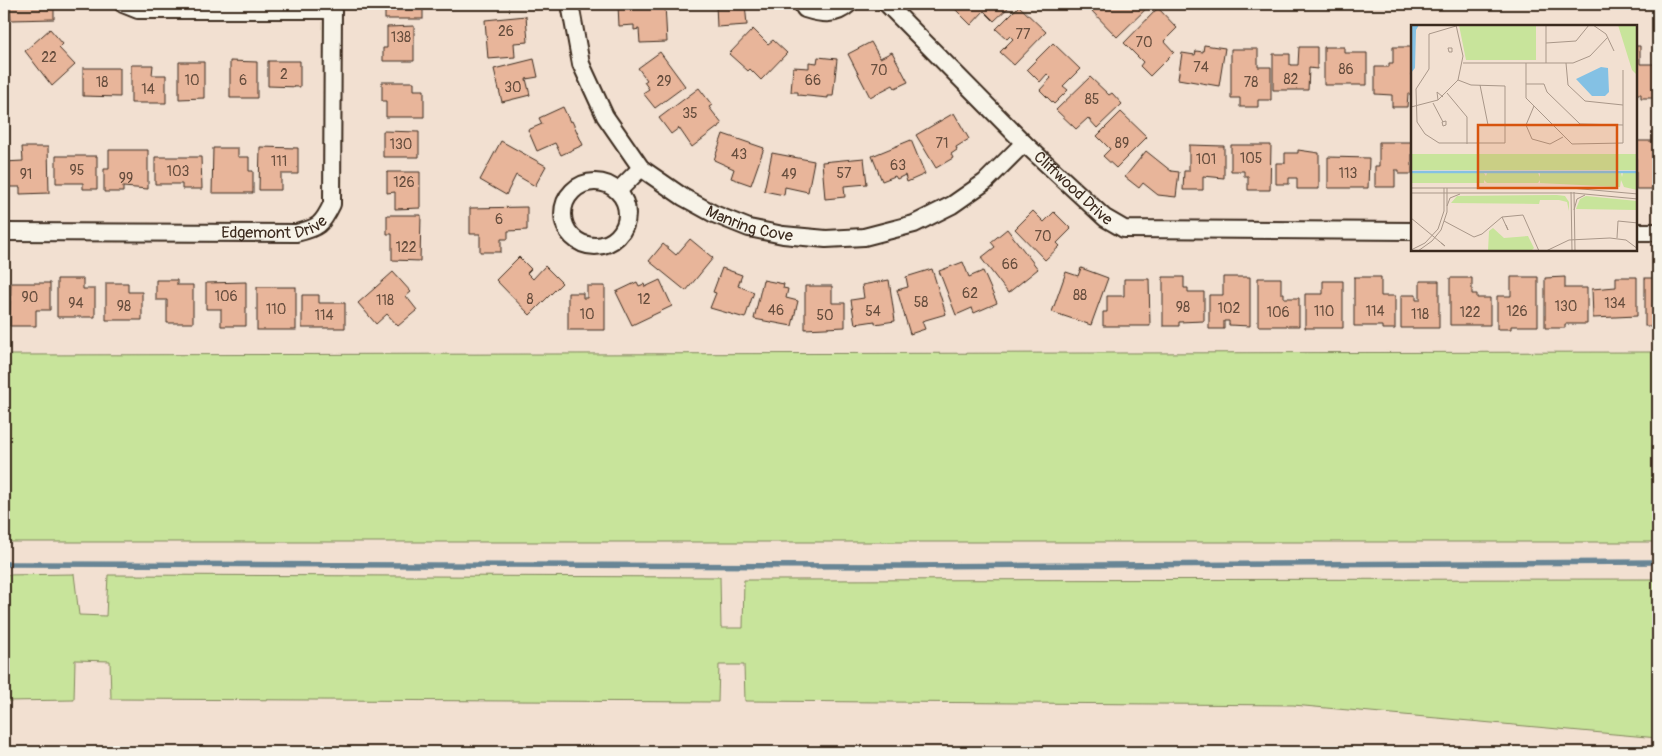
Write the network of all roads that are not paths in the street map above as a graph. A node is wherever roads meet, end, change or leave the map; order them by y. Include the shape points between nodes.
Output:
1 (123, 4) edge
2 (570, 4) edge
3 (802, 4) edge
4 (849, 4) edge
5 (887, 4) edge
6 (333, 7) edge
7 (1024, 144) junction
8 (641, 168) junction
9 (618, 191) dead end
10 (1411, 231) edge
11 (4, 232) edge
12 (1637, 232) edge
13 (1658, 232) edge

1 - 6 street via 138,10
2 - 8 street, Manring Cove via 582,64 605,116
3 - 4 street via 805,9 825,15
5 - 7 street, Cliffwood Drive
6 - 11 street, Edgemont Drive via 332,204 324,221 313,229 296,233
7 - 8 street, Manring Cove via 985,182 952,205 914,224 864,237 826,239 749,228 714,214
7 - 10 street, Cliffwood Drive via 1105,218 1124,229
8 - 9 street
12 - 13 street

